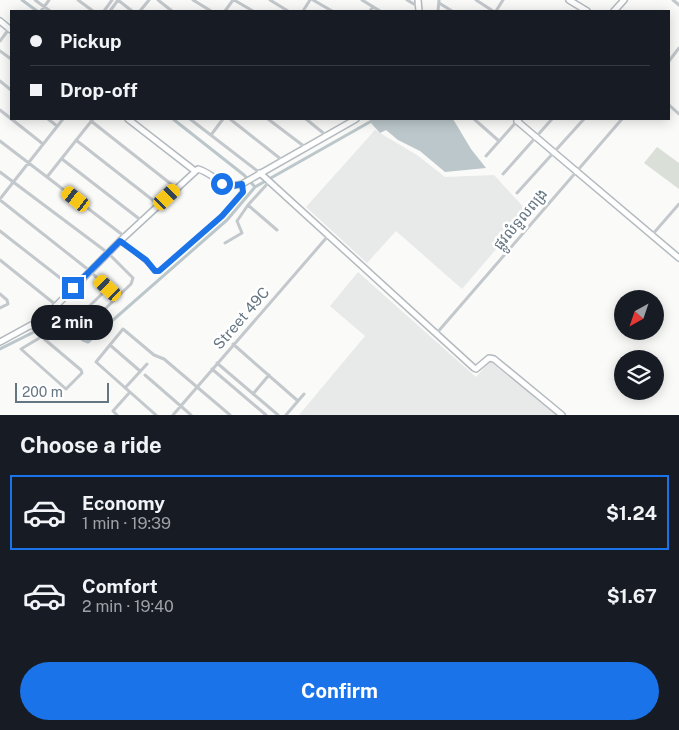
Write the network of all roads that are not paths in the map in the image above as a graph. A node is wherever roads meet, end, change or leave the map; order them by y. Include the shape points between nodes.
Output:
1 (35, 0) edge
2 (49, 0) edge
3 (78, 0) edge
4 (118, 0) edge
5 (149, 0) edge
6 (158, 0) edge
7 (193, 0) edge
8 (234, 0) edge
9 (270, 0) edge
10 (312, 0) edge
11 (362, 0) edge
12 (407, 0) edge
13 (418, 0) edge
14 (476, 0) edge
15 (503, 0) edge
16 (569, 0) edge
17 (624, 0) edge
18 (673, 0) edge
19 (439, 1) edge
20 (679, 5) edge
21 (44, 7) junction
22 (372, 7) junction
23 (419, 9) edge
24 (42, 10) edge
25 (48, 10) edge
26 (93, 10) edge
27 (131, 10) edge
28 (141, 10) edge
29 (171, 10) edge
30 (209, 10) edge
31 (225, 10) edge
32 (251, 10) edge
33 (286, 10) edge
34 (304, 10) edge
35 (330, 10) edge
36 (370, 10) edge
37 (378, 10) edge
38 (451, 10) edge
39 (492, 10) edge
40 (495, 10) edge
41 (585, 10) edge
42 (615, 10) edge
43 (0, 21) edge
44 (10, 29) edge
45 (0, 41) edge
46 (679, 48) edge
47 (670, 60) edge
48 (0, 110) edge
49 (10, 118) edge
50 (13, 120) edge
51 (49, 120) edge
52 (62, 120) edge
53 (92, 120) edge
54 (129, 120) edge
55 (191, 120) edge
56 (222, 120) edge
57 (231, 120) edge
58 (269, 120) edge
59 (307, 120) edge
60 (475, 120) edge
61 (516, 120) edge
62 (551, 120) edge
63 (583, 120) edge
64 (621, 120) edge
65 (347, 121) edge
66 (57, 126) junction
67 (211, 134) junction
68 (327, 136) junction
69 (535, 138) junction
70 (76, 140) junction
71 (0, 141) edge
72 (499, 141) junction
73 (43, 144) junction
74 (305, 147) junction
75 (553, 153) junction
76 (486, 156) dead end
77 (62, 158) junction
78 (282, 160) junction
79 (28, 163) junction
80 (195, 171) junction
81 (0, 172) edge
82 (574, 172) junction
83 (260, 173) junction
84 (503, 174) dead end
85 (47, 177) junction
86 (268, 180) junction
87 (247, 181) junction
88 (13, 182) junction
89 (176, 188) junction
90 (518, 193) dead end
91 (0, 199) edge
92 (679, 204) edge
93 (159, 205) junction
94 (248, 205) junction
95 (142, 220) junction
96 (277, 230) dead end
97 (0, 231) edge
98 (328, 236) junction
99 (652, 236) junction
100 (122, 239) junction
101 (225, 243) dead end
102 (108, 253) junction
103 (679, 258) edge
104 (0, 260) edge
105 (90, 271) junction
106 (73, 288) junction
107 (108, 288) junction
108 (0, 294) edge
109 (117, 298) junction
110 (56, 305) junction
111 (0, 308) edge
112 (52, 310) junction
113 (70, 325) junction
114 (31, 328) junction
115 (436, 334) junction
116 (40, 336) junction
117 (0, 342) edge
118 (233, 344) junction
119 (110, 345) junction
120 (217, 363) junction
121 (147, 364) dead end
122 (212, 369) junction
123 (140, 371) junction
124 (145, 375) dead end
125 (269, 375) junction
126 (197, 387) junction
127 (125, 388) junction
128 (130, 392) junction
129 (253, 394) junction
130 (304, 394) dead end
131 (246, 397) junction
132 (298, 401) junction
133 (251, 402) junction
134 (180, 406) junction
135 (117, 415) edge
136 (156, 415) edge
137 (172, 415) edge
138 (191, 415) edge
139 (230, 415) edge
140 (266, 415) edge
141 (278, 415) edge
142 (286, 415) edge
143 (562, 415) edge

1 - 21 street
2 - 21 street
3 - 26 street
4 - 27 street
5 - 28 street
6 - 29 street
7 - 30 street
8 - 31 street
8 - 32 street
9 - 33 street
10 - 34 street
10 - 35 street
11 - 22 street
12 - 23 street
13 - 23 street
14 - 39 street
15 - 40 street
16 - 41 street
17 - 42 street
18 - 20 street
19 - 38 street
21 - 24 street
21 - 25 street
22 - 36 street
22 - 37 street
43 - 44 street
44 - 45 street
46 - 47 street
48 - 49 street
50 - 73 street
51 - 66 street
52 - 66 street
53 - 70 street
53 - 89 street
54 - 80 street
55 - 67 street
56 - 67 street
57 - 78 street
58 - 74 street
59 - 68 street
60 - 72 street
61 - 69 street
61 - 72 street
62 - 69 street
63 - 75 street
64 - 82 street, ផ្លូវលំទួលពង្រ
65 - 68 street
66 - 73 street
67 - 83 street
68 - 74 street
69 - 75 street
69 - 84 street
70 - 77 street
70 - 93 street
71 - 79 street
72 - 76 street
73 - 79 street
74 - 78 street
75 - 82 street
75 - 90 street
77 - 85 street
77 - 95 street
78 - 83 street
79 - 85 street
79 - 88 street
80 - 87 street via 201,170 228,186
80 - 89 street
81 - 88 street
82 - 99 street
82 - 115 street, ផ្លូវលំទួលពង្រ
83 - 86 street
83 - 87 street
85 - 100 street
86 - 94 street
86 - 98 street
87 - 100 street via 234,203 157,272
88 - 91 street
88 - 102 street
89 - 93 street
91 - 105 street
92 - 99 street
93 - 95 street
94 - 96 street
94 - 101 street via 237,221 243,231
95 - 100 street
97 - 106 street
98 - 115 street
98 - 118 street, Street 49C
99 - 103 street
100 - 102 street
102 - 105 street
102 - 109 street via 134,280
104 - 110 street
105 - 106 street
105 - 107 street
106 - 110 street
107 - 109 street
107 - 113 street
108 - 111 street via 8,304
109 - 113 street via 84,330 79,332
110 - 112 street
112 - 113 street
112 - 114 street
114 - 116 street
114 - 117 street
115 - 143 street via 474,369 489,358 494,359
116 - 116 street via 21,349 66,389 82,372
118 - 120 street, Street 49C
118 - 125 street
119 - 123 street
119 - 126 street via 124,330
119 - 127 street via 96,362
120 - 122 street, Street 49C
120 - 129 street
121 - 123 street
122 - 126 street, Street 49C
122 - 131 street
123 - 127 street
124 - 134 street
125 - 129 street
125 - 132 street
126 - 134 street, Street 49C
126 - 139 street
127 - 128 street
128 - 135 street via 113,411
128 - 136 street
129 - 131 street
129 - 133 street
129 - 141 street
130 - 132 street
131 - 133 street
132 - 142 street
133 - 140 street
134 - 137 street, Street 49C
134 - 138 street

